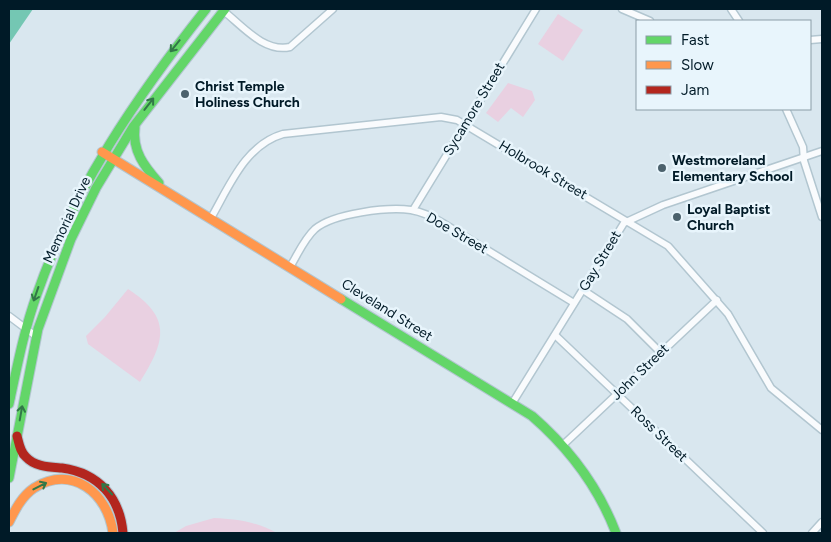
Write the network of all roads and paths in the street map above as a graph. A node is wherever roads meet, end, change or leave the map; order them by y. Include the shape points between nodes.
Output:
1 (206, 9) edge
2 (223, 9) edge
3 (333, 9) edge
4 (536, 9) edge
5 (622, 9) edge
6 (731, 9) edge
7 (648, 20) edge
8 (738, 20) edge
9 (786, 110) edge
10 (137, 121) junction
11 (465, 123) junction
12 (822, 151) edge
13 (102, 152) junction
14 (803, 156) junction
15 (113, 159) junction
16 (166, 191) junction
17 (413, 210) junction
18 (822, 217) edge
19 (211, 218) junction
20 (628, 221) junction
21 (290, 267) junction
22 (583, 290) junction
23 (717, 300) junction
24 (574, 304) junction
25 (9, 316) edge
26 (26, 329) junction
27 (555, 335) junction
28 (36, 337) junction
29 (660, 352) junction
30 (617, 394) junction
31 (9, 400) edge
32 (513, 402) junction
33 (822, 430) edge
34 (16, 436) junction
35 (564, 445) junction
36 (9, 478) edge
37 (9, 522) edge
38 (822, 522) edge
39 (113, 533) edge
40 (123, 533) edge
41 (616, 533) edge
42 (763, 533) edge
43 (812, 533) edge

1 -> 13 main road, Memorial Drive via 150,78
2 - 3 street via 265,44 282,48 290,47
10 -> 2 main road, Memorial Drive
4 - 11 street, Sycamore Street
5 - 7 street
6 - 8 street
9 - 14 street via 803,148
10 - 15 main road, Memorial Drive
10 - 16 main road via 133,139 138,157
11 - 17 street, Sycamore Street
11 - 19 street, Holbrook Street via 441,117 273,137 249,155
11 - 20 street, Holbrook Street
12 - 14 street, Gay Street
13 - 15 main road, Cleveland Street
13 -> 26 main road, Memorial Drive via 56,243
14 - 18 street
14 - 20 street, Gay Street via 663,205
15 - 16 main road, Cleveland Street
15 - 28 main road, Memorial Drive via 71,239
16 - 19 main road, Cleveland Street
17 - 21 street, Doe Street via 372,212 321,224 309,235
17 - 24 street, Doe Street via 443,222
19 - 21 main road, Cleveland Street
20 - 22 street, Gay Street via 620,227
20 - 23 street, Holbrook Street via 675,252
21 - 32 main road, Cleveland Street
22 - 24 street, Gay Street
22 - 29 street via 627,318
23 - 29 street, John Street
23 - 33 street, Holbrook Street via 771,388
24 - 27 street, Gay Street
25 - 26 street
26 - 28 street
26 - 31 main road, Memorial Drive
27 - 30 street, Ross Street
27 - 32 street, Gay Street
34 -> 28 main road, Memorial Drive
29 - 30 street, John Street
30 - 35 street, John Street
30 - 42 street, Ross Street
32 - 35 main road, Cleveland Street
34 - 36 main road, Memorial Drive
40 -> 34 main road via 117,504 105,486 82,473 33,463 24,456
35 - 41 main road, Cleveland Street via 598,492
37 -> 39 main road via 33,489 49,481 73,480 88,486 103,499 110,512
38 - 43 street

